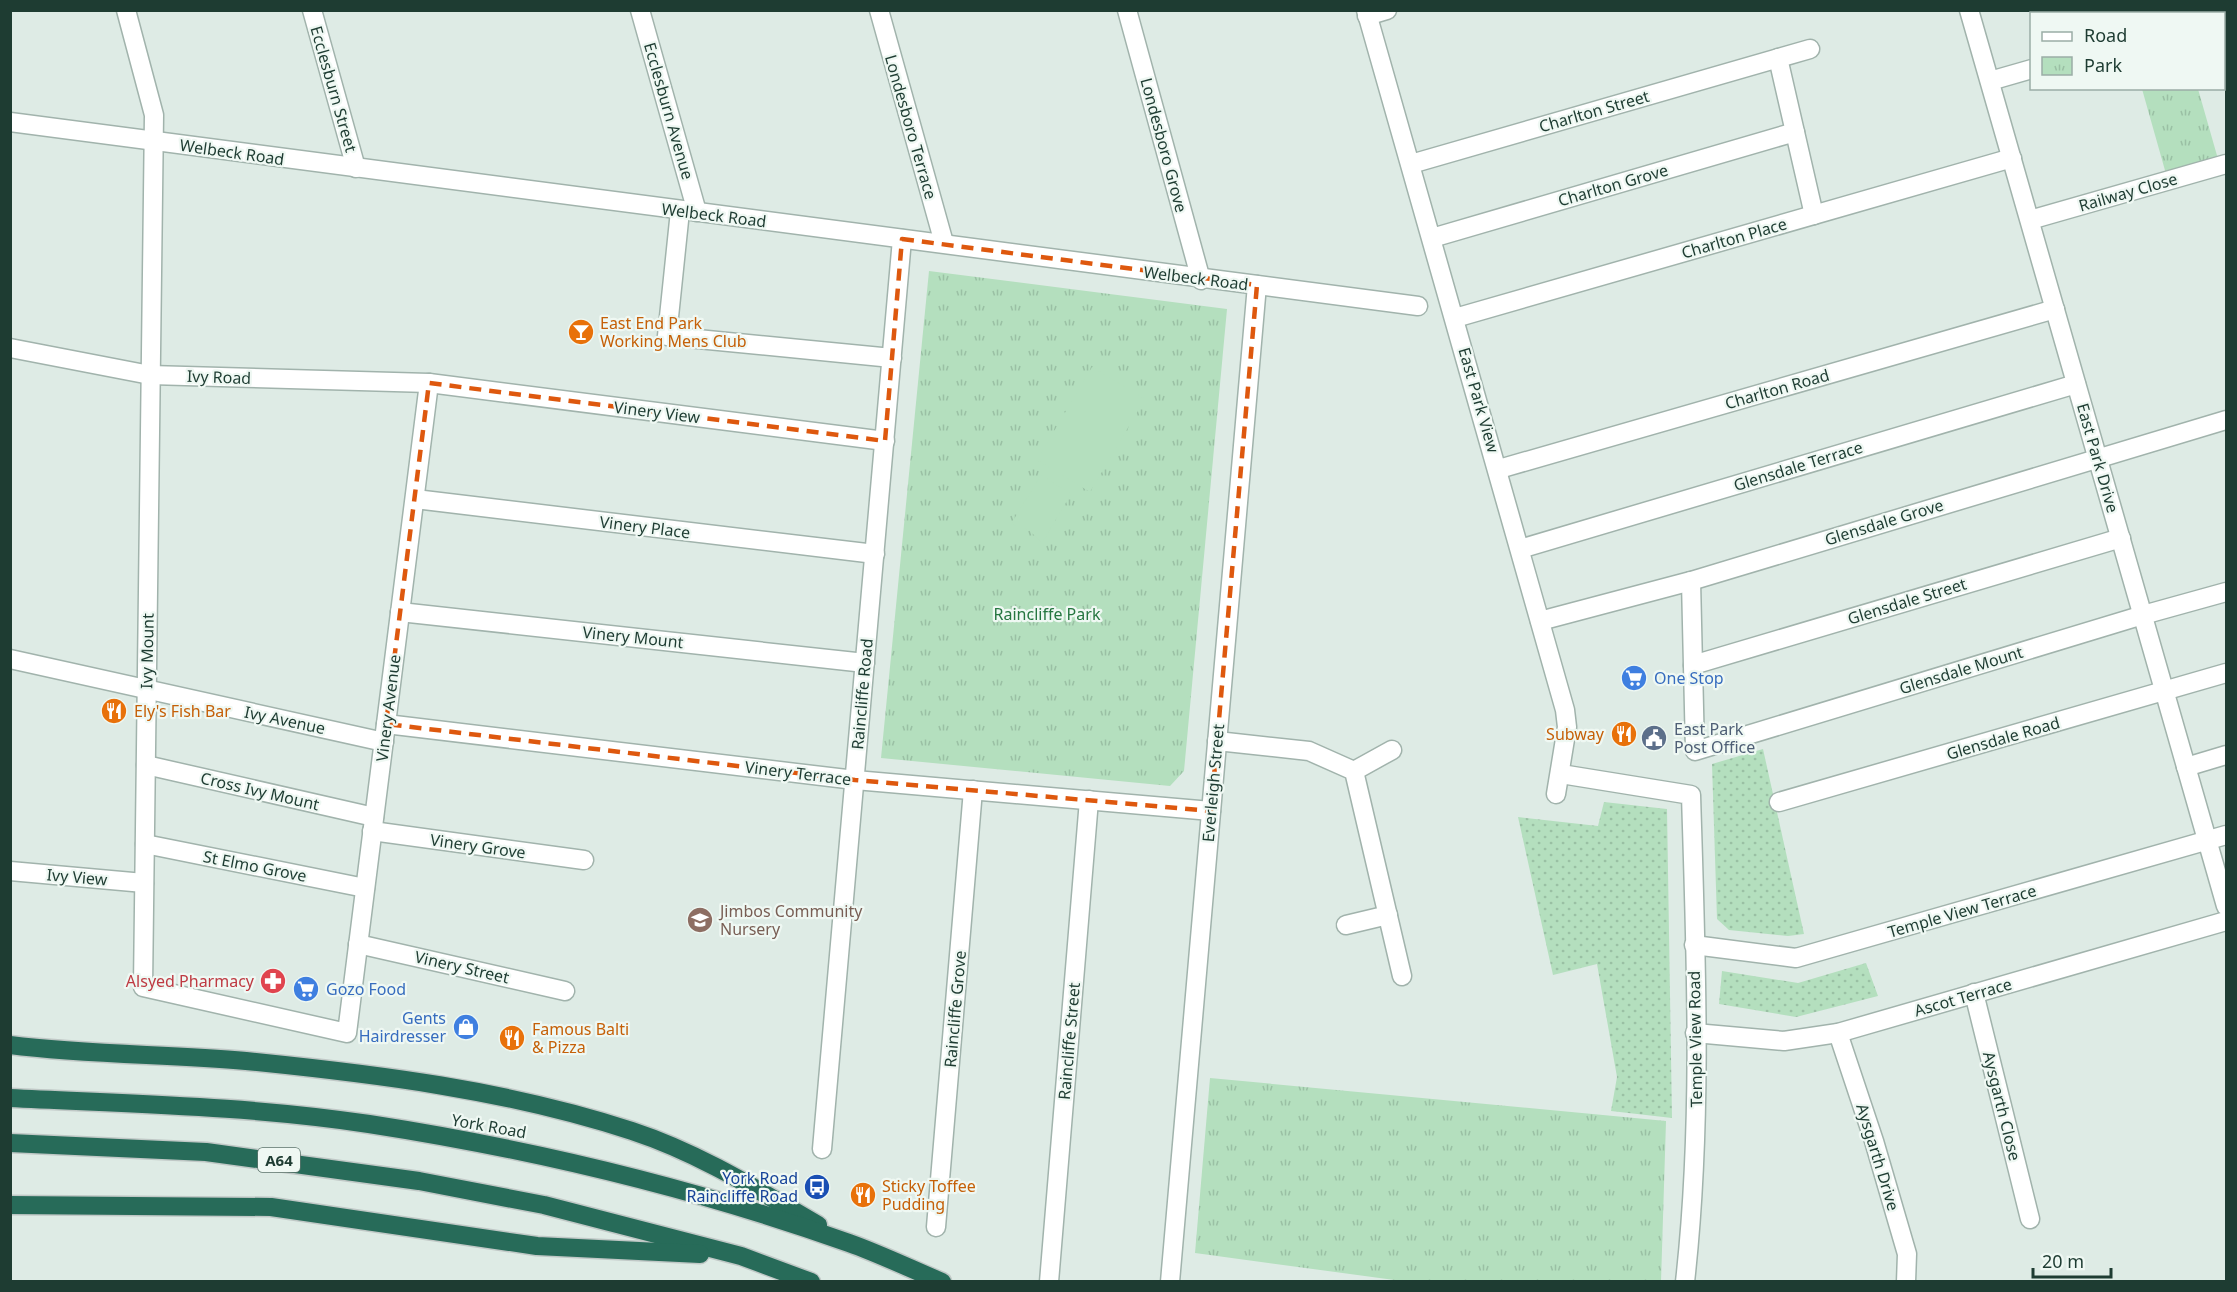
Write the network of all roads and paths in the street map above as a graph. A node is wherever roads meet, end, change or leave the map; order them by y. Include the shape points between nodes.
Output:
1 (126, 10) edge
2 (312, 10) edge
3 (640, 10) edge
4 (879, 10) edge
5 (1127, 10) edge
6 (1387, 10) edge
7 (1970, 10) edge
8 (1367, 13) edge
9 (1810, 49) dead end
10 (1778, 58) junction
11 (2030, 69) edge
12 (1990, 81) junction
13 (10, 123) edge
14 (1795, 132) junction
15 (153, 141) junction
16 (2012, 158) junction
17 (1411, 164) junction
18 (2226, 164) edge
19 (356, 168) junction
20 (689, 212) junction
21 (1814, 215) junction
22 (2030, 220) junction
23 (1432, 238) junction
24 (902, 239) junction
25 (944, 243) junction
26 (1201, 279) junction
27 (1257, 285) junction
28 (1418, 306) dead end
29 (2055, 309) junction
30 (1455, 318) junction
31 (10, 348) edge
32 (892, 358) junction
33 (150, 375) junction
34 (429, 383) junction
35 (2076, 384) junction
36 (2226, 420) edge
37 (885, 441) junction
38 (2098, 458) junction
39 (1499, 469) junction
40 (415, 499) junction
41 (2121, 538) junction
42 (1520, 549) junction
43 (875, 554) junction
44 (1690, 581) junction
45 (2226, 592) edge
46 (400, 612) junction
47 (2143, 615) junction
48 (1540, 621) junction
49 (10, 659) edge
50 (865, 663) junction
51 (1693, 665) junction
52 (2226, 673) edge
53 (146, 689) junction
54 (2165, 692) junction
55 (385, 733) junction
56 (1217, 741) junction
57 (1392, 750) dead end
58 (2226, 755) edge
59 (146, 765) junction
60 (2187, 767) junction
61 (1354, 771) junction
62 (1561, 774) junction
63 (855, 780) junction
64 (973, 790) junction
65 (1556, 794) dead end
66 (1089, 800) junction
67 (1779, 802) dead end
68 (1211, 811) junction
69 (373, 824) junction
70 (2226, 835) edge
71 (2207, 840) junction
72 (144, 844) junction
73 (584, 860) dead end
74 (10, 871) edge
75 (144, 883) junction
76 (365, 888) junction
77 (2226, 906) edge
78 (1388, 915) junction
79 (2226, 921) edge
80 (1346, 924) dead end
81 (358, 944) junction
82 (1694, 945) junction
83 (1402, 976) dead end
84 (565, 991) dead end
85 (1974, 993) junction
86 (1695, 1033) junction
87 (347, 1034) joint
88 (1838, 1034) junction
89 (10, 1045) edge
90 (10, 1098) edge
91 (10, 1143) edge
92 (822, 1149) dead end
93 (10, 1206) edge
94 (2030, 1219) dead end
95 (936, 1227) dead end
96 (850, 1244) junction
97 (741, 1256) junction
98 (811, 1281) edge
99 (942, 1281) edge
100 (1049, 1281) edge
101 (1170, 1281) edge
102 (1685, 1281) edge
103 (1906, 1281) edge

1 - 15 street, Ivy Mount via 154,115
2 - 19 street, Ecclesburn Street
3 - 20 street, Ecclesburn Avenue
4 - 25 street, Londesboro Terrace
5 - 26 street, Londesboro Grove
6 - 8 street
7 - 12 street, East Park Drive
8 - 17 street, East Park View
9 - 10 street, Charlton Street
10 - 14 street
10 - 17 street, Charlton Street
11 - 12 street
12 - 16 street, East Park Drive
13 - 15 street, Welbeck Road
14 - 21 street
14 - 23 street, Charlton Grove
15 - 19 street, Welbeck Road
15 - 33 street, Ivy Mount
16 - 21 street, Charlton Place
16 - 22 street, East Park Drive
17 - 23 street, East Park View
18 - 22 street, Railway Close
19 - 20 street, Welbeck Road
20 - 24 street, Welbeck Road
20 - 32 street via 667,336
21 - 30 street, Charlton Place
22 - 29 street, East Park Drive
23 - 30 street, East Park View
24 - 25 street, Welbeck Road
24 - 32 street, Raincliffe Road
25 - 26 street, Welbeck Road
26 - 27 street, Welbeck Road
27 - 28 street, Welbeck Road
27 - 56 street, Everleigh Street
29 - 35 street, East Park Drive
29 - 39 street, Charlton Road
30 - 39 street, East Park View
31 - 33 street, Ivy Road
32 - 37 street, Raincliffe Road
33 - 34 street, Ivy Road
33 - 53 street, Ivy Mount
34 - 37 street, Vinery View
34 - 40 street, Vinery Avenue
35 - 38 street, East Park Drive
35 - 42 street, Glensdale Terrace
36 - 38 street, Glensdale Grove
37 - 43 street, Raincliffe Road
38 - 41 street, East Park Drive
38 - 44 street, Glensdale Grove
39 - 42 street, East Park View
40 - 43 street, Vinery Place
40 - 46 street, Vinery Avenue
41 - 47 street, East Park Drive
41 - 51 street, Glensdale Street
42 - 48 street, East Park View
43 - 50 street, Raincliffe Road
44 - 48 street, Glensdale Grove
44 - 51 street
45 - 47 street, Glensdale Mount
46 - 50 street, Vinery Mount
46 - 55 street, Vinery Avenue
47 - 51 street, Glensdale Mount via 1695,751
47 - 54 street, East Park Drive
48 - 62 street, East Park View via 1565,710 1567,727
49 - 53 street, Ivy Avenue
50 - 63 street, Raincliffe Road
52 - 54 street, Glensdale Road
53 - 55 street, Ivy Avenue
53 - 59 street, Ivy Mount
54 - 60 street, East Park Drive
54 - 67 street, Glensdale Road
55 - 63 street, Vinery Terrace
55 - 69 street, Vinery Avenue
56 - 61 street via 1309,751
56 - 68 street, Everleigh Street
57 - 61 street
58 - 60 street
59 - 69 street, Cross Ivy Mount
59 - 72 street, Ivy Mount
60 - 71 street, East Park Drive
61 - 78 street
62 - 65 street, East Park View
62 - 82 street, Temple View Road via 1691,795
63 - 64 street, Vinery Terrace
63 - 92 street, Raincliffe Road
64 - 66 street, Vinery Terrace
64 - 95 street, Raincliffe Grove
66 - 68 street, Vinery Terrace
66 - 100 street, Raincliffe Street
68 - 101 street, Everleigh Street
69 - 73 street, Vinery Grove
69 - 76 street, Vinery Avenue
70 - 71 street, Temple View Terrace
71 - 77 street, East Park Drive
71 - 82 street, Temple View Terrace via 1796,958
72 - 75 street, Ivy Mount
72 - 76 street, St Elmo Grove
74 - 75 street, Ivy View
75 - 87 street, Ivy Mount via 143,987
76 - 81 street, Vinery Avenue
78 - 80 street
78 - 83 street
79 - 85 street, Ascot Terrace
81 - 84 street, Vinery Street
81 - 87 street, Vinery Avenue
82 - 86 street, Temple View Road
85 - 88 street, Ascot Terrace
85 - 94 street, Aysgarth Close
86 - 88 street, Ascot Terrace via 1784,1041
86 - 102 street, Temple View Road via 1694,1198
88 - 103 street, Aysgarth Drive via 1907,1254
89 - 96 highway via 245,1061 502,1095 633,1132 716,1166
90 - 96 highway, York Road via 240,1111 368,1124 543,1156 680,1192
91 - 97 highway, A64 via 239,1156 419,1181 544,1205
93 - 97 highway via 271,1207 537,1246
96 - 99 highway, York Road
97 - 98 highway, A64

